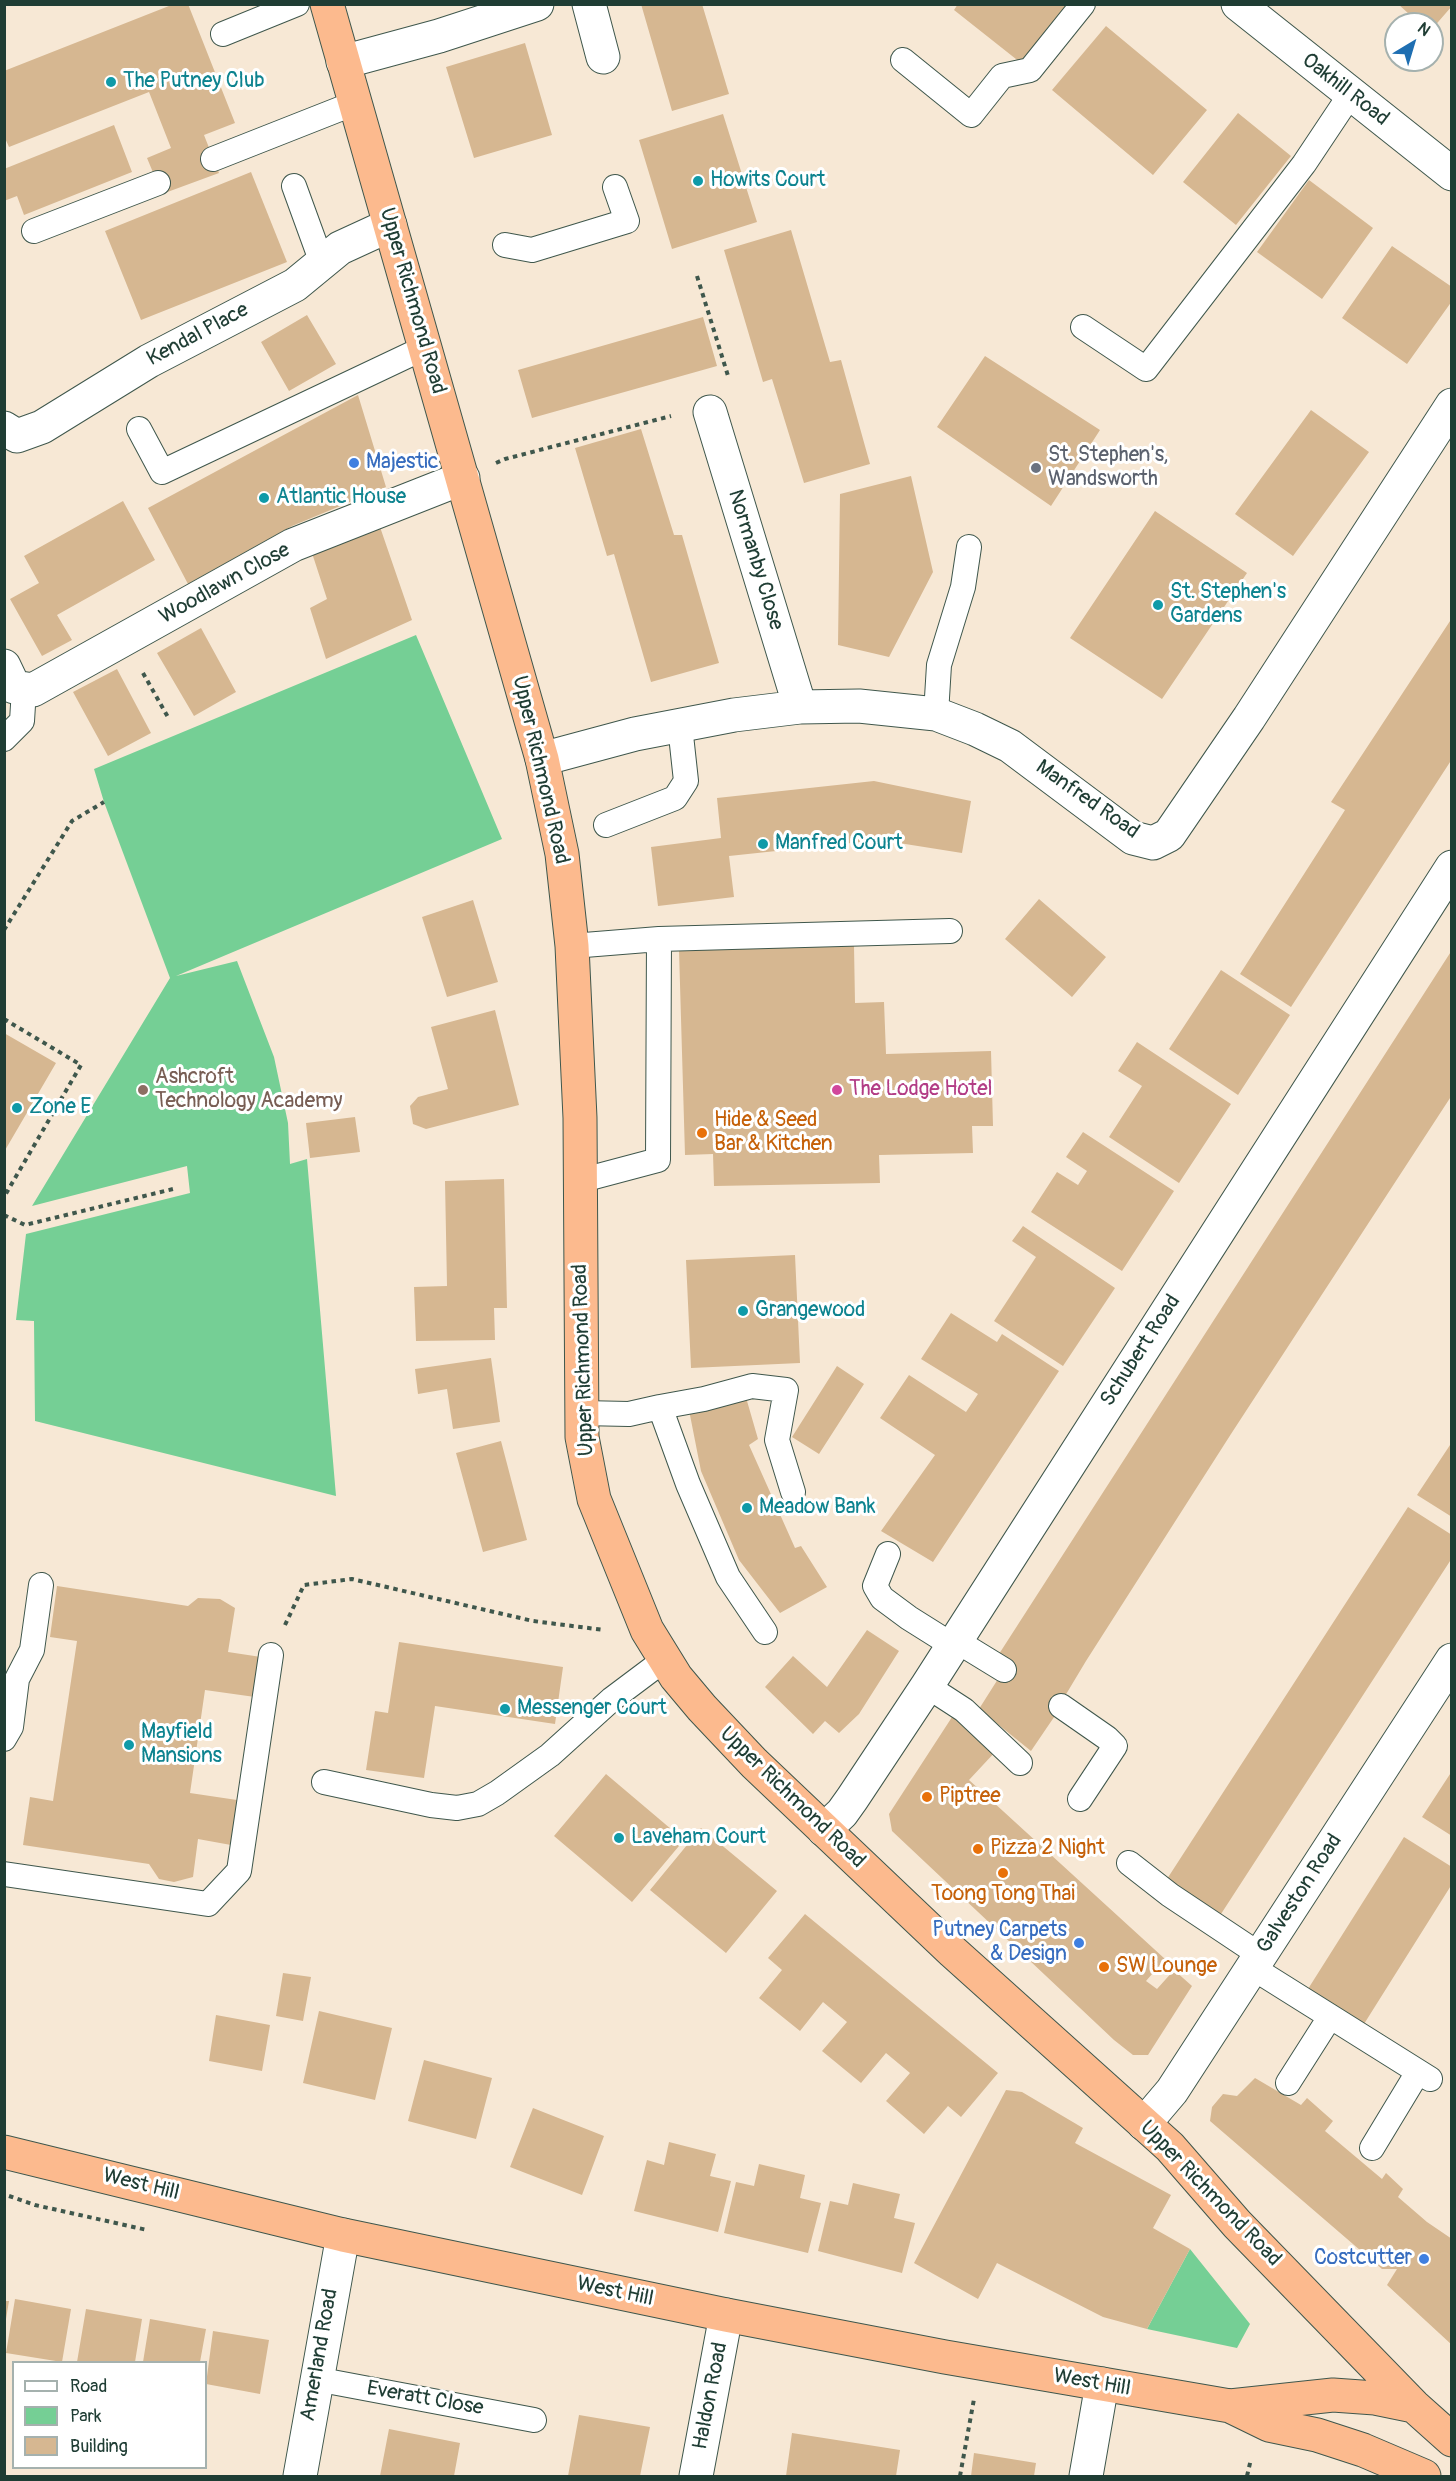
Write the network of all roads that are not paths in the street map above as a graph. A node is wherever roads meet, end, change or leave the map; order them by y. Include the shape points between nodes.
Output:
1 (297, 4) edge
2 (327, 4) edge
3 (537, 4) edge
4 (589, 4) edge
5 (1083, 4) edge
6 (1238, 4) edge
7 (224, 34) dead end
8 (603, 57) dead end
9 (903, 60) dead end
10 (343, 62) junction
11 (1350, 95) junction
12 (356, 103) junction
13 (213, 159) dead end
14 (1452, 174) edge
15 (158, 183) dead end
16 (294, 186) dead end
17 (615, 187) dead end
18 (390, 225) junction
19 (34, 231) dead end
20 (505, 245) dead end
21 (322, 262) junction
22 (1083, 327) dead end
23 (426, 347) junction
24 (1452, 405) edge
25 (710, 412) road end
26 (4, 428) edge
27 (139, 429) dead end
28 (477, 472) junction
29 (969, 547) dead end
30 (14, 677) edge
31 (800, 707) junction
32 (936, 714) junction
33 (680, 726) junction
34 (4, 739) edge
35 (542, 759) junction
36 (606, 825) dead end
37 (1452, 867) edge
38 (950, 932) dead end
39 (659, 939) junction
40 (572, 946) junction
41 (579, 1181) junction
42 (660, 1407) junction
43 (582, 1413) junction
44 (793, 1492) dead end
45 (888, 1554) dead end
46 (41, 1585) dead end
47 (765, 1632) dead end
48 (954, 1642) junction
49 (271, 1655) road end
50 (1452, 1659) edge
51 (664, 1660) junction
52 (1004, 1670) dead end
53 (927, 1686) junction
54 (1061, 1706) dead end
55 (4, 1739) edge
56 (1020, 1763) dead end
57 (324, 1782) dead end
58 (1080, 1799) dead end
59 (824, 1830) junction
60 (1129, 1863) dead end
61 (4, 1874) edge
62 (1257, 1962) junction
63 (1330, 2017) junction
64 (1288, 2083) dead end
65 (1144, 2124) junction
66 (1372, 2148) dead end
67 (4, 2152) edge
68 (343, 2235) junction
69 (726, 2315) junction
70 (315, 2379) junction
71 (1102, 2384) junction
72 (1230, 2406) junction
73 (1414, 2406) junction
74 (534, 2420) dead end
75 (1451, 2438) edge
76 (300, 2476) edge
77 (696, 2476) edge
78 (1086, 2476) edge
79 (1424, 2476) edge

1 - 7 lane
2 - 10 highway, Upper Richmond Road
3 - 10 street
4 - 8 street
5 - 9 lane via 1030,70 1002,76 971,115
6 - 11 street, Oakhill Road
10 - 12 highway, Upper Richmond Road
11 - 14 street, Oakhill Road
11 - 22 lane via 1304,164 1146,369
12 - 13 lane
12 - 18 highway, Upper Richmond Road
15 - 19 lane
16 - 21 lane
17 - 20 lane via 627,221 532,250
18 - 21 street, Kendal Place via 340,248
18 - 23 highway, Upper Richmond Road
21 - 26 street, Kendal Place via 295,285 149,361 42,427 17,436
23 - 27 lane via 162,471
23 - 28 highway, Upper Richmond Road
24 - 32 street, Manfred Road via 1169,835 1153,843 1133,838 1010,746
25 - 31 street, Normanby Close
28 - 30 street, Woodlawn Close via 293,545 33,690
28 - 35 highway, Upper Richmond Road
29 - 32 lane via 963,587 939,665
30 - 34 lane via 22,721
31 - 32 street, Manfred Road via 859,705
31 - 33 street, Manfred Road
33 - 35 street, Manfred Road
33 - 36 lane via 686,781 675,798
35 - 40 highway, Upper Richmond Road via 562,854
37 - 48 street, Schubert Road
38 - 39 lane
39 - 40 lane
39 - 41 lane via 658,1160
40 - 41 highway, Upper Richmond Road
41 - 43 highway, Upper Richmond Road
42 - 43 lane via 629,1414
42 - 44 lane via 752,1386 786,1390 777,1440
42 - 47 lane via 728,1576
43 - 51 highway, Upper Richmond Road via 582,1437 594,1499 647,1630
45 - 48 lane via 875,1586 882,1598
46 - 55 lane via 32,1650 17,1679 11,1726
48 - 52 lane
48 - 53 street, Schubert Road
49 - 61 lane via 239,1871 208,1905
50 - 62 street, Galveston Road
51 - 57 lane via 612,1699 550,1755 478,1804 457,1808
51 - 59 highway, Upper Richmond Road via 702,1708
53 - 56 lane via 964,1710
53 - 59 street, Schubert Road via 842,1813
54 - 58 lane via 1115,1746
59 - 65 highway, Upper Richmond Road
60 - 62 lane
62 - 63 lane
62 - 65 street, Galveston Road via 1172,2091
63 - 64 lane
63 - 66 lane via 1424,2075
65 - 73 highway, Upper Richmond Road
67 - 68 highway, West Hill
68 - 69 highway, West Hill
68 - 70 street, Amerland Road
69 - 71 highway, West Hill
69 - 77 street, Haldon Road
70 - 74 lane, Everatt Close
70 - 76 street, Amerland Road
71 - 72 highway, West Hill
71 - 78 street
72 - 73 highway, West Hill via 1333,2395
72 - 79 highway, West Hill via 1269,2424 1363,2450
73 - 75 highway, Upper Richmond Road

